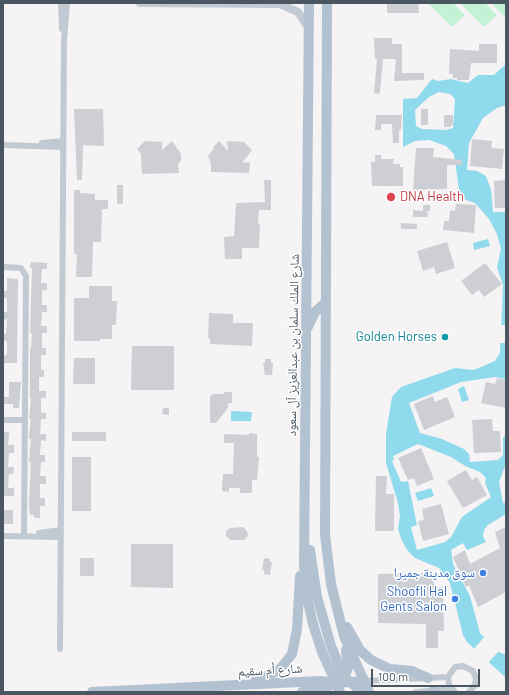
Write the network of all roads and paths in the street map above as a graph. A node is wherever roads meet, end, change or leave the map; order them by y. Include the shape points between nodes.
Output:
1 (61, 3) edge
2 (67, 3) edge
3 (140, 3) edge
4 (208, 3) edge
5 (281, 3) edge
6 (309, 3) edge
7 (327, 3) edge
8 (309, 29) junction
9 (64, 40) junction
10 (63, 144) junction
11 (3, 145) edge
12 (3, 267) edge
13 (325, 303) junction
14 (306, 332) junction
15 (3, 420) edge
16 (25, 420) junction
17 (304, 502) junction
18 (61, 533) junction
19 (27, 535) junction
20 (3, 536) edge
21 (337, 607) junction
22 (344, 636) junction
23 (60, 648) dead end
24 (448, 677) junction
25 (428, 678) junction
26 (363, 682) junction
27 (240, 685) junction
28 (344, 685) edge
29 (453, 690) edge
30 (433, 691) edge
31 (92, 692) edge
32 (302, 692) edge
33 (362, 692) edge
34 (369, 692) edge
35 (416, 692) edge
36 (469, 692) edge

1 - 9 street
2 - 9 street
3 - 4 street
4 - 5 street
5 - 8 street via 298,12
6 - 8 main road, شارع الملك سلمان بن عبدالعزيز آل سعود
7 - 13 main road
8 - 14 main road, شارع الملك سلمان بن عبدالعزيز آل سعود
9 - 10 street
10 - 11 street
10 - 18 street
12 - 16 street via 21,268 26,276
13 - 14 main road via 315,312
13 - 21 main road via 325,535 331,584
14 - 17 main road, شارع الملك سلمان بن عبدالعزيز آل سعود
15 - 16 street
16 - 19 street
17 - 27 main road via 294,651 289,661 280,669
17 - 28 main road via 317,597
18 - 19 street
18 - 23 street
19 - 20 street
21 - 22 main road
21 - 25 main road via 355,643 371,660 390,669 412,671
22 - 26 main road
22 - 28 main road via 348,662
24 - 25 street, شارع أم سقيم
24 - 29 street
24 - 36 street via 455,667 470,668 475,674 476,682
25 - 26 street, شارع أم سقيم
26 - 28 main road, شارع أم سقيم
26 - 34 main road
27 - 28 main road, شارع أم سقيم via 320,681
27 - 31 main road, شارع أم سقيم
28 - 32 main road
28 - 33 main road
29 - 30 street
30 - 35 street

